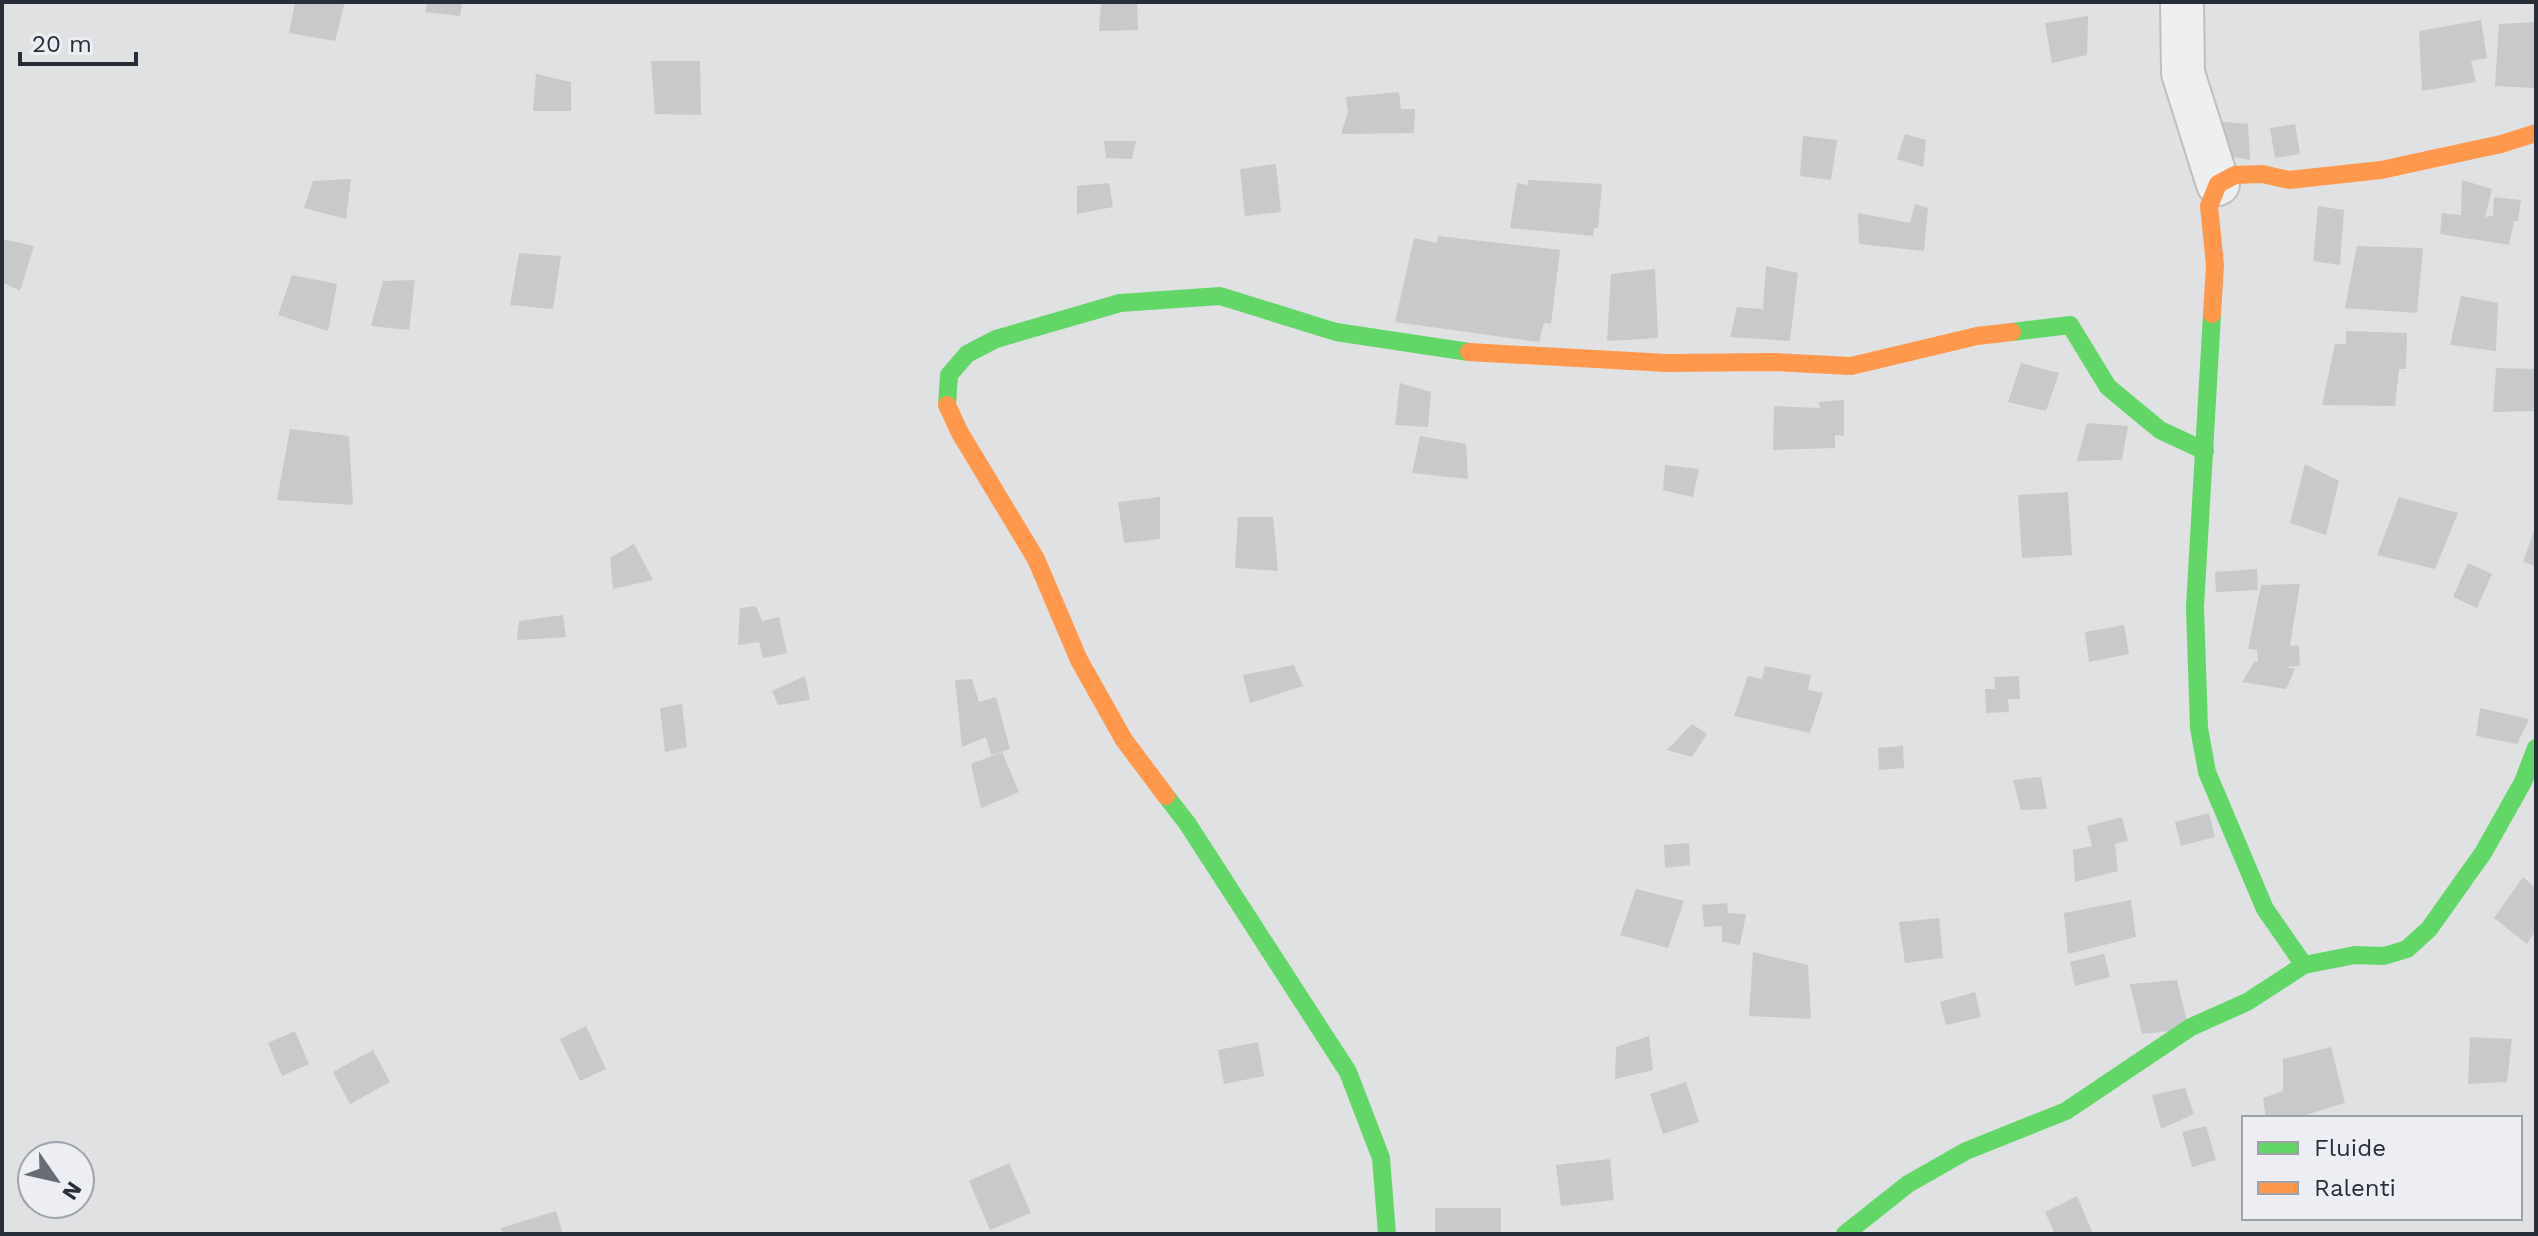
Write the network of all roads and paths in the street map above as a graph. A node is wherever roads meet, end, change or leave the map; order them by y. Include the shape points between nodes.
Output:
1 (2182, 2) edge
2 (2536, 133) edge
3 (2218, 184) junction
4 (2205, 451) junction
5 (2536, 748) edge
6 (2304, 965) junction
7 (1387, 1234) edge
8 (1845, 1234) edge

1 - 3 street via 2183,73
2 - 3 street via 2381,170 2289,180 2235,175
3 - 4 street via 2209,206 2215,265
4 - 6 street via 2195,607 2199,728 2207,772 2265,909
4 - 7 street via 2160,430 2108,387 2070,325 1977,336 1851,366 1667,363 1454,351 1336,332 1220,296 1120,303 996,339 967,354 949,375 945,401 960,433 1036,559 1079,660 1124,740 1187,823 1348,1072 1381,1158
5 - 6 street via 2483,853 2429,929 2407,949 2384,956 2355,955
6 - 8 street via 2247,1002 2191,1027 2066,1111 1966,1151 1908,1184

